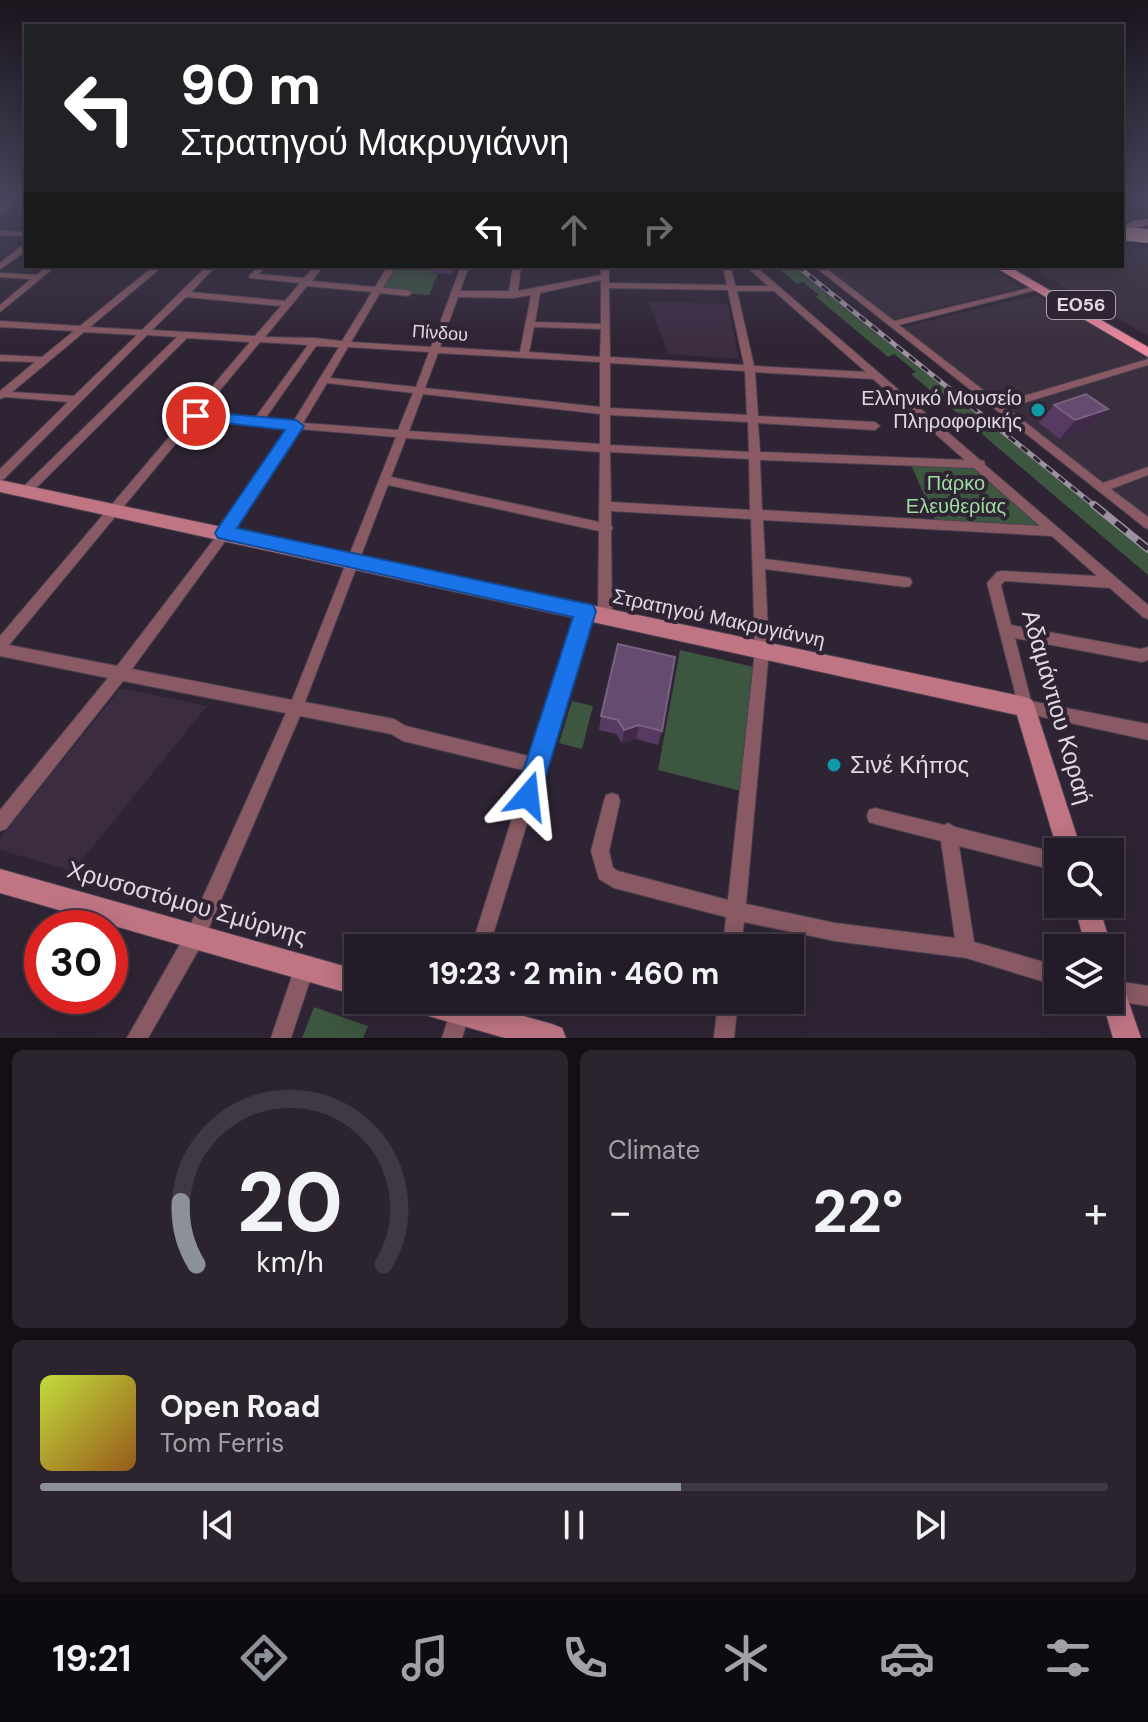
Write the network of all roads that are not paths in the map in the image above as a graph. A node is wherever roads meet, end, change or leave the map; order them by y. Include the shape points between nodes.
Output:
1 (24, 249) edge
2 (0, 267) edge
3 (49, 268) edge
4 (157, 268) edge
5 (210, 268) edge
6 (260, 268) edge
7 (318, 268) edge
8 (391, 268) edge
9 (464, 268) edge
10 (517, 268) edge
11 (727, 268) edge
12 (752, 268) edge
13 (821, 268) edge
14 (1003, 268) edge
15 (1017, 268) edge
16 (0, 275) edge
17 (605, 276) edge
18 (38, 277) junction
19 (307, 282) junction
20 (1038, 287) junction
21 (732, 289) junction
22 (775, 289) junction
23 (375, 291) junction
24 (408, 293) dead end
25 (536, 293) junction
26 (186, 294) junction
27 (454, 294) junction
28 (513, 295) junction
29 (289, 304) junction
30 (2, 305) edge
31 (0, 324) edge
32 (530, 324) junction
33 (892, 324) junction
34 (606, 327) junction
35 (85, 328) junction
36 (149, 331) junction
37 (186, 334) junction
38 (261, 338) junction
39 (315, 341) junction
40 (345, 343) junction
41 (1148, 344) edge
42 (434, 348) junction
43 (1148, 353) edge
44 (524, 354) junction
45 (0, 358) edge
46 (605, 358) junction
47 (40, 360) junction
48 (1148, 362) edge
49 (750, 367) junction
50 (878, 376) junction
51 (324, 380) junction
52 (419, 391) junction
53 (1, 394) edge
54 (78, 400) junction
55 (999, 407) junction
56 (606, 411) junction
57 (196, 416) junction
58 (752, 420) junction
59 (258, 422) junction
60 (296, 426) junction
61 (875, 426) dead end
62 (402, 436) junction
63 (607, 449) junction
64 (754, 458) junction
65 (980, 464) junction
66 (1148, 471) edge
67 (0, 476) edge
68 (384, 480) junction
69 (0, 486) edge
70 (1102, 488) junction
71 (25, 492) junction
72 (607, 506) junction
73 (112, 510) junction
74 (755, 515) junction
75 (1148, 524) edge
76 (607, 528) junction
77 (1057, 532) junction
78 (225, 533) junction
79 (352, 560) junction
80 (758, 563) junction
81 (905, 582) dead end
82 (1115, 583) junction
83 (585, 611) junction
84 (1148, 613) edge
85 (605, 616) junction
86 (1006, 630) junction
87 (0, 648) edge
88 (762, 650) junction
89 (1148, 653) edge
90 (119, 675) junction
91 (1025, 707) junction
92 (295, 710) junction
93 (1148, 732) edge
94 (537, 766) junction
95 (612, 801) dead end
96 (875, 816) dead end
97 (0, 823) edge
98 (948, 832) junction
99 (1066, 838) edge
100 (1044, 858) edge
101 (0, 881) edge
102 (736, 911) junction
103 (484, 934) edge
104 (734, 934) edge
105 (195, 937) junction
106 (966, 949) junction
107 (304, 968) junction
108 (1044, 972) edge
109 (344, 979) edge
110 (1124, 991) edge
111 (1148, 996) edge
112 (460, 1014) edge
113 (484, 1014) edge
114 (727, 1014) edge
115 (1119, 1014) edge
116 (137, 1038) edge
117 (281, 1038) edge
118 (452, 1038) edge
119 (552, 1038) edge
120 (724, 1038) edge
121 (1127, 1038) edge

1 - 2 street
3 - 18 street
4 - 35 street
5 - 26 street
6 - 19 street via 253,276
7 - 19 street
8 - 23 street
9 - 27 street
10 - 28 street
11 - 21 street
12 - 22 street
13 - 33 street
14 - 20 main road, ΕΟ56
15 - 41 main road, ΕΟ56
16 - 18 street
17 - 21 street
17 - 25 street
17 - 34 street
18 - 30 street
19 - 23 street
19 - 29 street
20 - 33 street
20 - 43 main road, ΕΟ56
21 - 22 street
21 - 49 street
22 - 50 street
23 - 24 street
23 - 40 street
25 - 28 street
25 - 32 street
26 - 29 street
26 - 36 street
27 - 28 street
27 - 42 street
29 - 38 street
31 - 35 street, Πίνδου
32 - 34 street
32 - 44 street
33 - 55 street
34 - 46 street
35 - 36 street, Πίνδου
35 - 47 street
36 - 37 street, Πίνδου
36 - 54 street
37 - 38 street, Πίνδου
37 - 71 street
38 - 39 street, Πίνδου
38 - 57 street
39 - 40 street, Πίνδου
39 - 59 street
40 - 42 street, Πίνδου
40 - 51 street
42 - 44 street, Πίνδου
42 - 52 street
44 - 46 street, Πίνδου
45 - 47 street
46 - 49 street, Πίνδου
46 - 56 street
47 - 53 street
48 - 55 street
49 - 50 street, Πίνδου
49 - 58 street
50 - 65 street
51 - 52 street
51 - 60 street
52 - 56 street
52 - 62 street
53 - 54 street
54 - 67 street
55 - 70 street
56 - 58 street
56 - 63 street
57 - 59 street
57 - 73 street
58 - 61 street
58 - 64 street
59 - 60 street
60 - 62 street
60 - 78 street
62 - 63 street
62 - 68 street
63 - 64 street
63 - 72 street
64 - 65 street
64 - 74 street
65 - 77 street
66 - 70 street
68 - 76 street
68 - 79 street
69 - 71 main road, Στρατηγού Μακρυγιάννη
70 - 75 street
71 - 73 main road, Στρατηγού Μακρυγιάννη
72 - 74 street
72 - 76 street
73 - 78 main road, Στρατηγού Μακρυγιάννη
73 - 87 street
74 - 77 street
74 - 80 street
76 - 85 street
77 - 82 street
78 - 79 main road, Στρατηγού Μακρυγιάννη
78 - 90 street
79 - 83 main road, Στρατηγού Μακρυγιάννη
79 - 92 street
80 - 81 street
80 - 88 street
82 - 84 street
82 - 86 street, Αδαμάντιου Κοραή via 996,586
83 - 85 main road, Στρατηγού Μακρυγιάννη
83 - 94 street
85 - 88 main road, Στρατηγού Μακρυγιάννη
86 - 89 street
86 - 91 street, Αδαμάντιου Κοραή
87 - 90 street
88 - 91 main road, Στρατηγού Μακρυγιάννη
88 - 102 street
90 - 92 street
90 - 97 street
91 - 93 street, Στρατηγού Μακρυγιάννη
91 - 99 main road, Αδαμάντιου Κοραή
92 - 94 street via 394,727
92 - 105 street
94 - 103 street
95 - 102 street via 600,851 605,873
96 - 98 street
98 - 100 street
98 - 106 street
101 - 105 main road, Χρυσοστόμου Σμύρνης
102 - 104 street
102 - 106 street via 859,936
105 - 107 main road, Χρυσοστόμου Σμύρνης
105 - 116 street
106 - 108 street
107 - 109 main road, Χρυσοστόμου Σμύρνης
107 - 117 street
110 - 111 street
112 - 118 street
113 - 119 main road
114 - 120 street
115 - 121 main road

